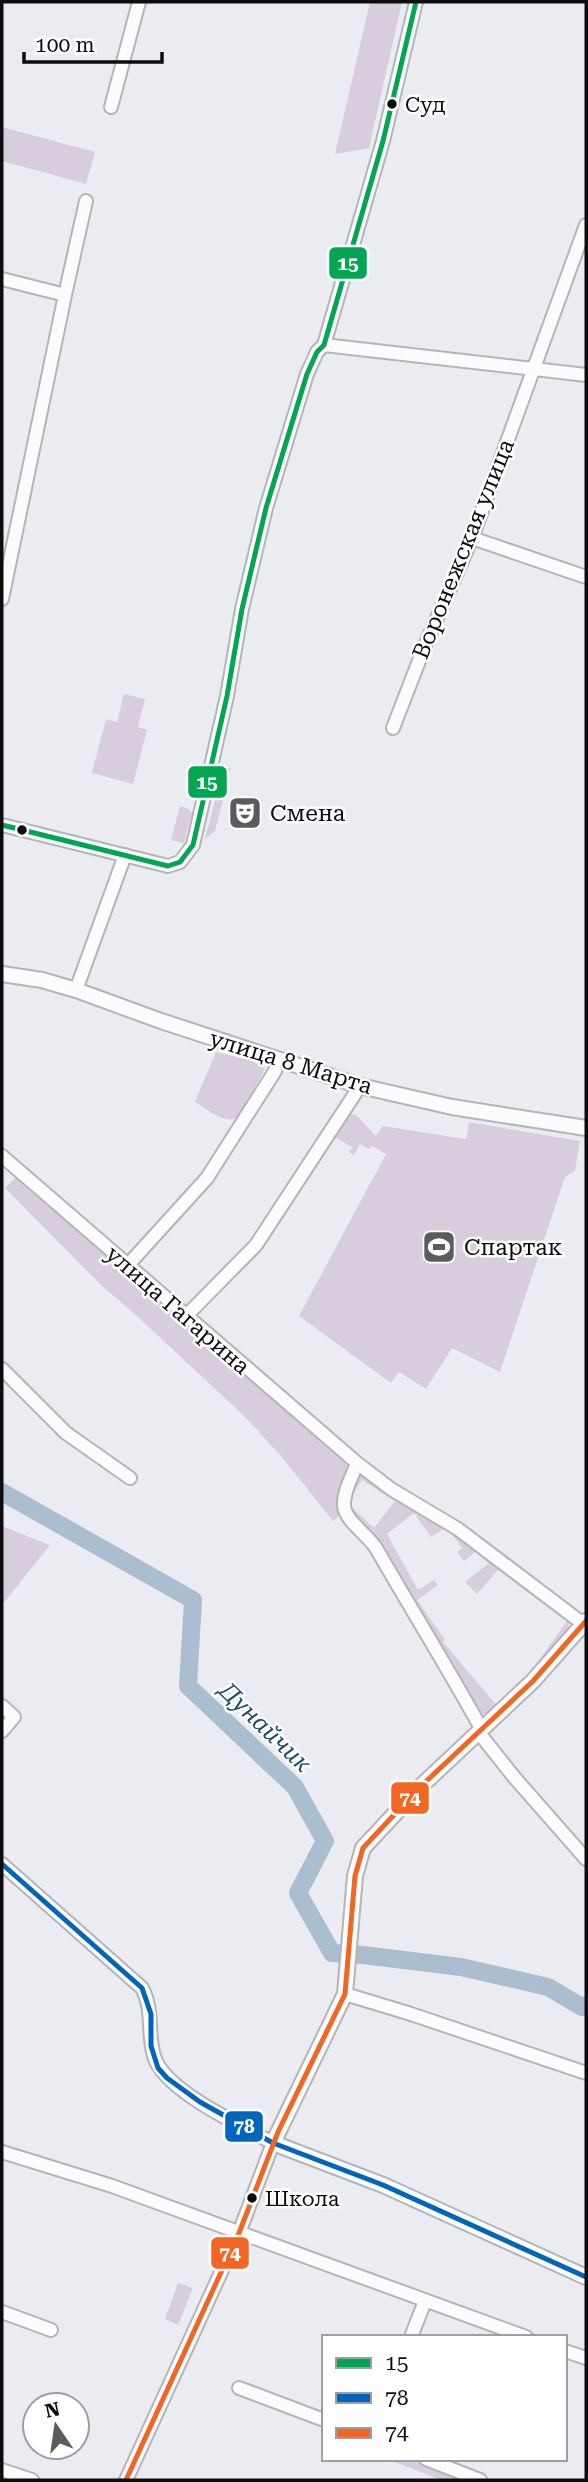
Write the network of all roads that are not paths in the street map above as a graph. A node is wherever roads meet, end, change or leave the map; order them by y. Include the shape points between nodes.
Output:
1 (139, 2) edge
2 (416, 2) edge
3 (111, 107) dead end
4 (86, 201) dead end
5 (586, 225) edge
6 (2, 279) edge
7 (65, 295) junction
8 (324, 345) junction
9 (533, 369) junction
10 (586, 375) edge
11 (472, 538) junction
12 (586, 577) edge
13 (2, 599) edge
14 (393, 728) dead end
15 (2, 825) edge
16 (125, 855) junction
17 (2, 974) edge
18 (76, 990) junction
19 (278, 1059) junction
20 (360, 1086) junction
21 (586, 1128) edge
22 (4, 1161) edge
23 (128, 1266) junction
24 (185, 1317) junction
25 (2, 1369) edge
26 (357, 1464) junction
27 (130, 1478) dead end
28 (585, 1624) edge
29 (2, 1706) edge
30 (2, 1731) edge
31 (481, 1732) junction
32 (586, 1859) edge
33 (2, 1864) edge
34 (345, 1994) junction
35 (586, 2073) edge
36 (273, 2143) junction
37 (2, 2152) edge
38 (239, 2233) junction
39 (586, 2277) edge
40 (425, 2301) junction
41 (2, 2312) edge
42 (51, 2330) dead end
43 (412, 2335) edge
44 (520, 2335) edge
45 (567, 2352) edge
46 (586, 2358) edge
47 (239, 2388) dead end
48 (322, 2419) edge
49 (431, 2461) edge
50 (2, 2470) edge
51 (32, 2480) edge
52 (126, 2480) edge
53 (480, 2480) edge

1 - 3 street
2 - 8 street via 383,141
4 - 7 street
5 - 9 street, Воронежская улица
6 - 7 street
7 - 13 street
8 - 9 street
8 - 16 street via 307,374 266,508 193,845 180,862 168,866
9 - 10 street
9 - 11 street, Воронежская улица
11 - 12 street
11 - 14 street, Воронежская улица
15 - 16 street
16 - 18 street
17 - 18 main road, улица 8 Марта
18 - 19 main road, улица 8 Марта
19 - 20 main road, улица 8 Марта
19 - 23 street via 275,1071 206,1178
20 - 21 main road, улица 8 Марта via 452,1107
20 - 24 street via 256,1245
22 - 23 street, улица Гагарина
23 - 24 street, улица Гагарина
24 - 26 street, улица Гагарина
25 - 27 street via 66,1433
26 - 28 street, улица Гагарина via 435,1513
26 - 31 street via 345,1510 374,1544
28 - 31 main road
29 - 30 street via 15,1717
31 - 32 street
31 - 34 main road via 419,1788 363,1848 355,1876
33 - 36 street via 142,1988 151,2014 151,2046 158,2068 200,2102
34 - 35 street
34 - 36 main road
36 - 38 street
36 - 39 main road via 383,2185
37 - 38 street
38 - 40 street
38 - 52 street
40 - 43 street
40 - 44 street
41 - 42 street
45 - 46 street
47 - 48 street
49 - 53 street
50 - 51 street

